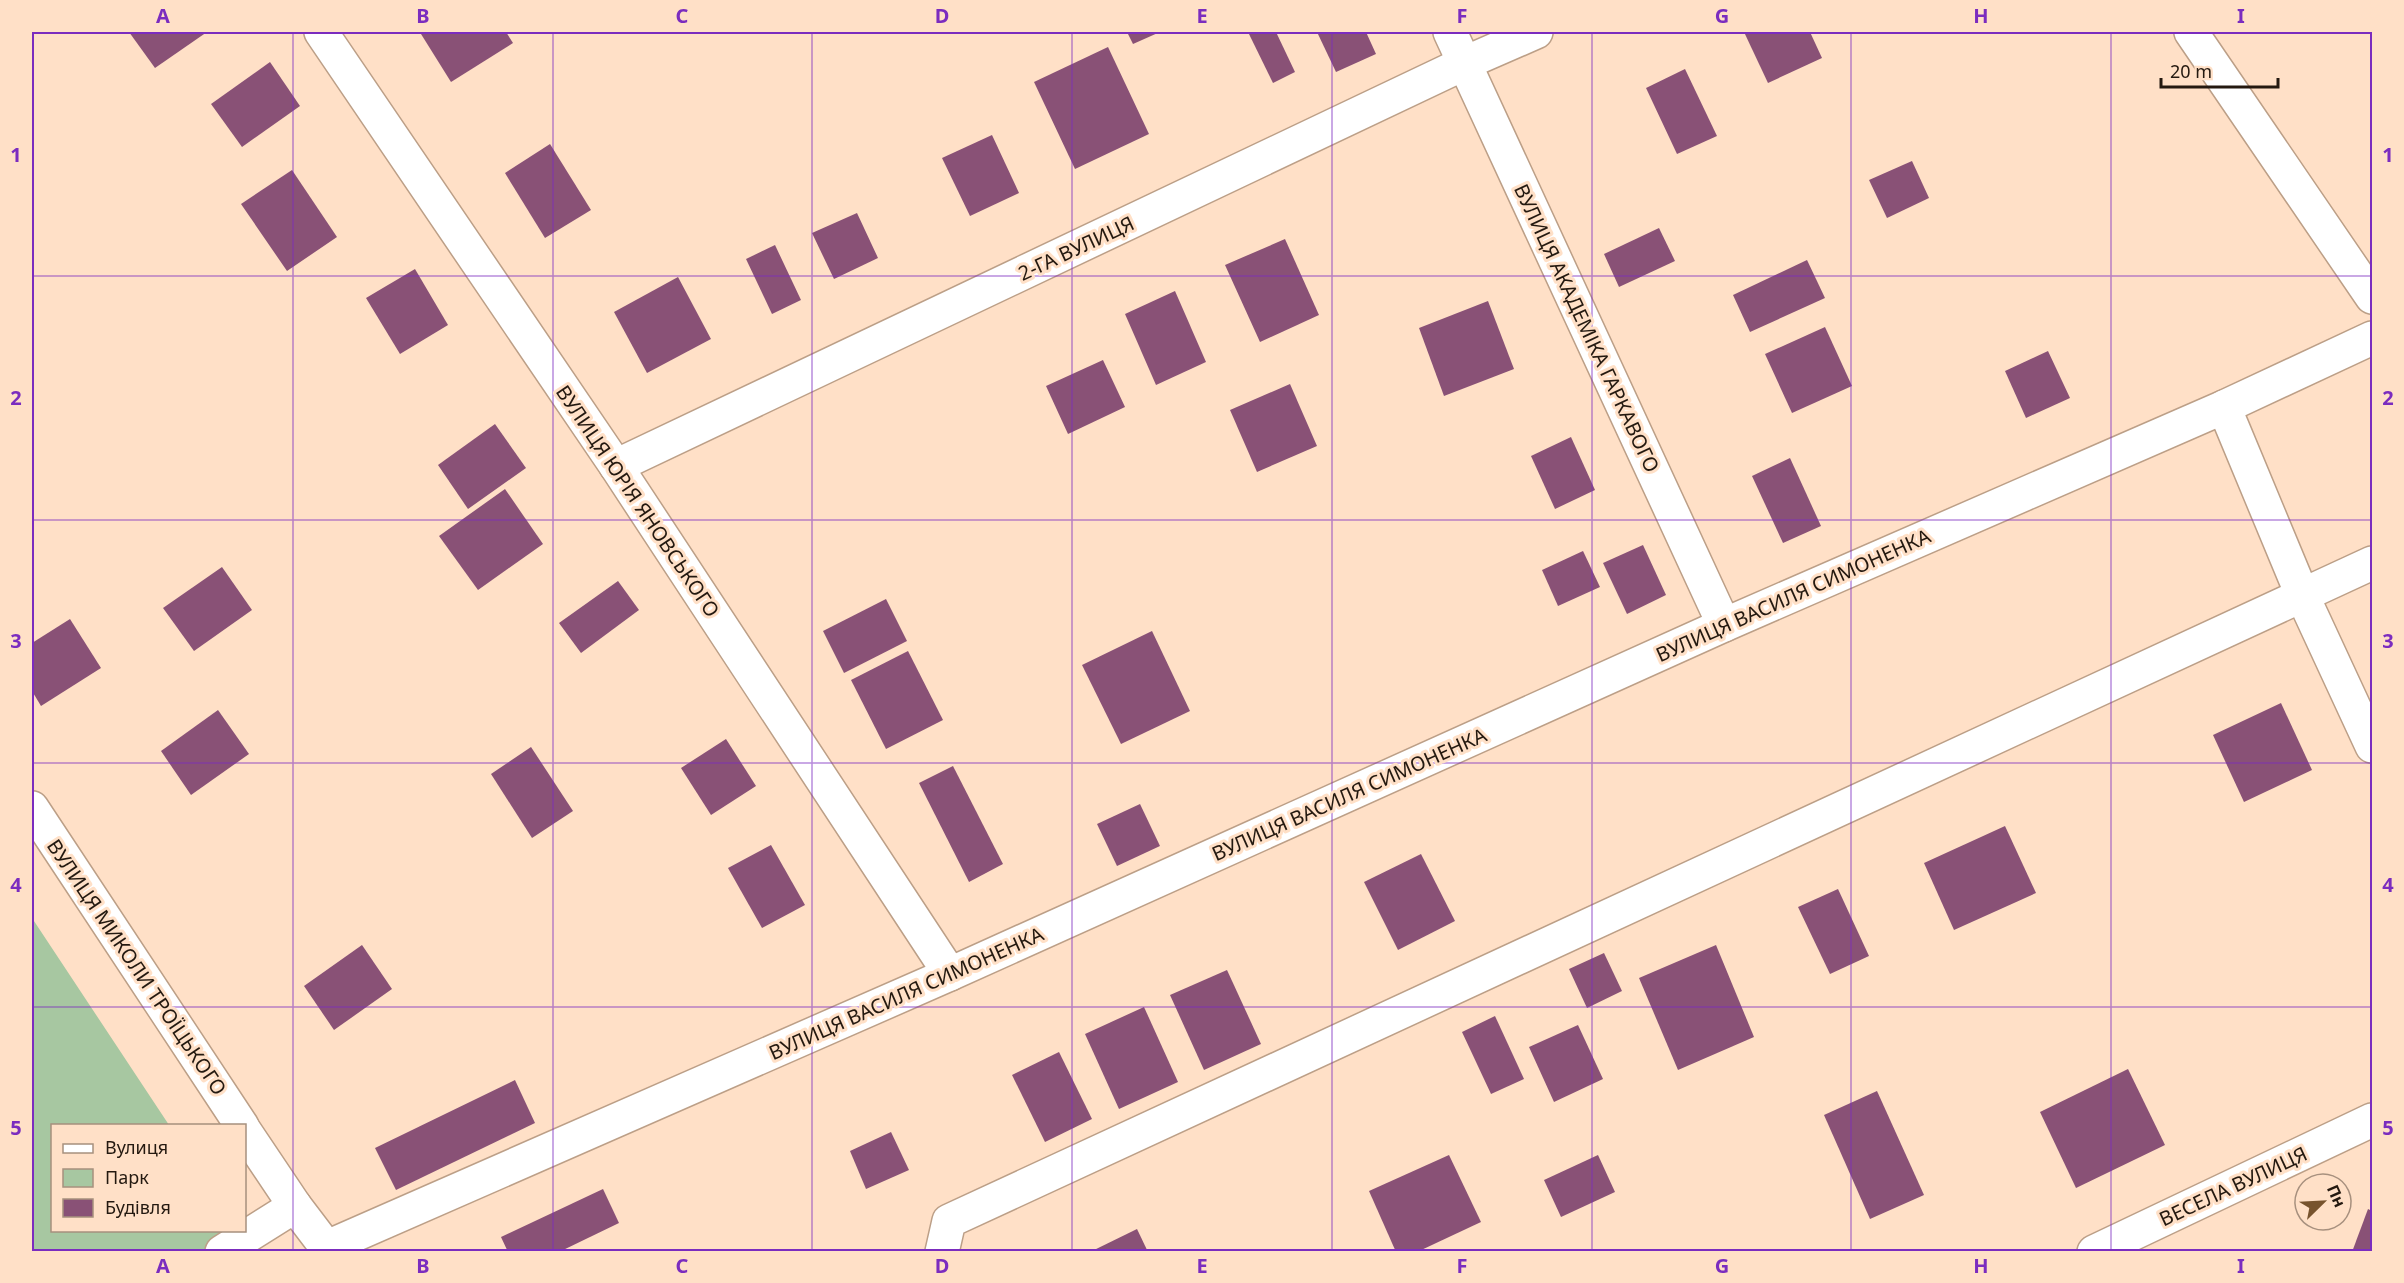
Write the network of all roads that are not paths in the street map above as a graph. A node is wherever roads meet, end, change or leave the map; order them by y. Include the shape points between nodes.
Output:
1 (321, 32) edge
2 (1450, 32) edge
3 (1536, 32) edge
4 (2191, 32) edge
5 (1465, 63) junction
6 (2373, 297) edge
7 (2373, 338) edge
8 (2224, 407) junction
9 (616, 466) junction
10 (2373, 563) edge
11 (2303, 597) junction
12 (1724, 625) junction
13 (2373, 746) edge
14 (32, 808) edge
15 (950, 974) junction
16 (2373, 1120) edge
17 (241, 1124) edge
18 (246, 1133) edge
19 (295, 1206) junction
20 (945, 1236) edge
21 (327, 1250) edge
22 (222, 1251) edge
23 (2094, 1251) edge

1 - 9 street, ВУЛИЦЯ ЮРІЯ ЯНОВСЬКОГО
2 - 5 street, ВУЛИЦЯ АКАДЕМІКА ГАРКАВОГО
3 - 5 street, 2-ГА ВУЛИЦЯ
4 - 6 street
5 - 9 street, 2-ГА ВУЛИЦЯ
5 - 12 street, ВУЛИЦЯ АКАДЕМІКА ГАРКАВОГО
7 - 8 street, ВУЛИЦЯ ВАСИЛЯ СИМОНЕНКА
8 - 11 street
8 - 12 street, ВУЛИЦЯ ВАСИЛЯ СИМОНЕНКА
9 - 15 street, ВУЛИЦЯ ЮРІЯ ЯНОВСЬКОГО
10 - 11 street
11 - 13 street
11 - 20 street
12 - 15 street, ВУЛИЦЯ ВАСИЛЯ СИМОНЕНКА
14 - 17 street, ВУЛИЦЯ МИКОЛИ ТРОЇЦЬКОГО
15 - 21 street, ВУЛИЦЯ ВАСИЛЯ СИМОНЕНКА
16 - 23 street, ВЕСЕЛА ВУЛИЦЯ
18 - 19 street
19 - 21 street
19 - 22 street

